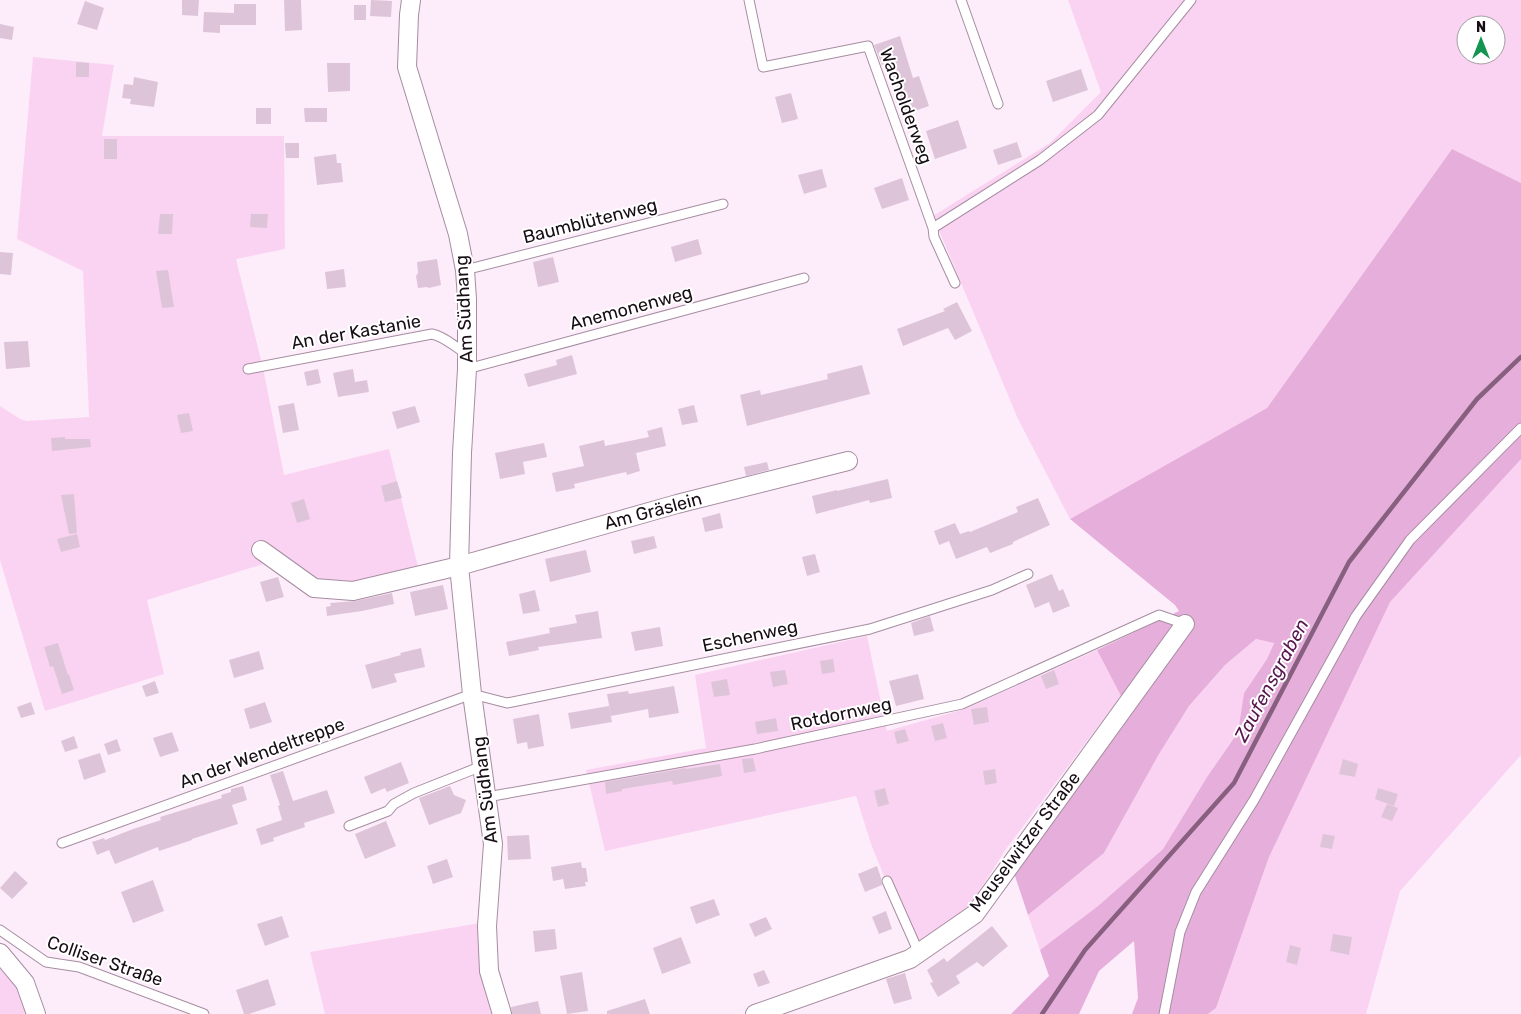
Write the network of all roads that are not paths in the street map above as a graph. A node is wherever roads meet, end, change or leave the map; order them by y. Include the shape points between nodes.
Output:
1 (411, 0) edge
2 (749, 0) edge
3 (961, 0) edge
4 (1191, 0) edge
5 (998, 104) dead end
6 (723, 204) dead end
7 (934, 228) junction
8 (465, 270) junction
9 (804, 278) dead end
10 (955, 283) dead end
11 (466, 361) junction
12 (248, 369) dead end
13 (1521, 428) edge
14 (848, 461) dead end
15 (261, 550) dead end
16 (459, 566) junction
17 (1028, 574) dead end
18 (1185, 624) joint
19 (472, 694) junction
20 (482, 766) junction
21 (487, 797) junction
22 (349, 826) dead end
23 (62, 843) dead end
24 (887, 882) dead end
25 (0, 930) edge
26 (0, 953) edge
27 (918, 953) junction
28 (36, 1014) edge
29 (204, 1014) edge
30 (502, 1014) edge
31 (755, 1014) edge
32 (1164, 1014) edge

1 - 8 street, Am Südhang via 407,67 458,234
2 - 7 lane, Wacholderweg via 763,67 868,46
3 - 5 lane
4 - 7 lane via 1098,115 1040,160
6 - 8 lane, Baumblütenweg
7 - 10 lane, Wacholderweg via 934,237
8 - 11 street, Am Südhang
9 - 11 lane, Anemonenweg
11 - 12 lane, An der Kastanie via 459,350 442,336 432,334
11 - 16 street, Am Südhang
13 - 32 lane via 1410,540 1356,616 1254,800 1196,892 1180,932
14 - 16 street, Am Gräslein via 677,504
15 - 16 street via 314,588 354,591
16 - 19 street, Am Südhang
17 - 19 lane, Eschenweg via 992,590 870,628 506,703
18 - 21 lane, Rotdornweg via 1159,615 962,704 755,749
18 - 27 street, Meuselwitzer Straße via 975,914
19 - 20 street, Am Südhang
19 - 23 lane, An der Wendeltreppe
20 - 21 street, Am Südhang
20 - 22 lane via 414,793 388,811
21 - 30 street, Am Südhang via 493,844 487,926 489,971
24 - 27 lane
25 - 29 lane, Colliser Straße via 46,962 79,967
26 - 28 street via 25,983
27 - 31 street, Meuselwitzer Straße via 910,959

